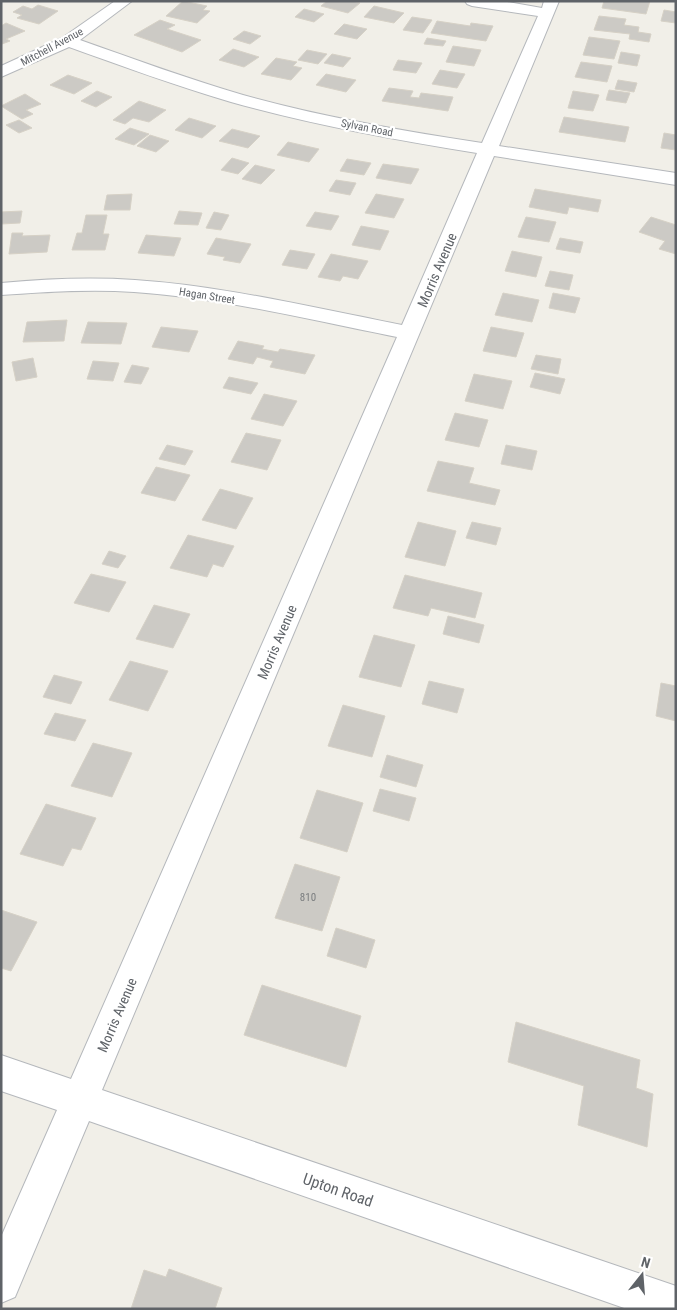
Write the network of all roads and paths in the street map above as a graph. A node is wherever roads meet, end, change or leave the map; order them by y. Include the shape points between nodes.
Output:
1 (125, 1) edge
2 (472, 1) edge
3 (550, 7) edge
4 (68, 41) junction
5 (1, 72) edge
6 (488, 150) junction
7 (676, 179) edge
8 (1, 290) edge
9 (410, 333) junction
10 (1, 1073) edge
11 (81, 1100) junction
12 (1, 1283) edge
13 (676, 1306) edge

1 - 4 street, Mitchell Avenue
2 - 3 street
3 - 6 street, Morris Avenue
4 - 5 street, Mitchell Avenue
4 - 6 street, Sylvan Road via 175,80 261,105
6 - 7 street, Sylvan Road
6 - 9 street, Morris Avenue
8 - 9 street, Hagan Street via 52,285 134,286 207,294
9 - 11 street, Morris Avenue
10 - 11 street, Upton Road
11 - 12 street, Morris Avenue
11 - 13 street, Upton Road

